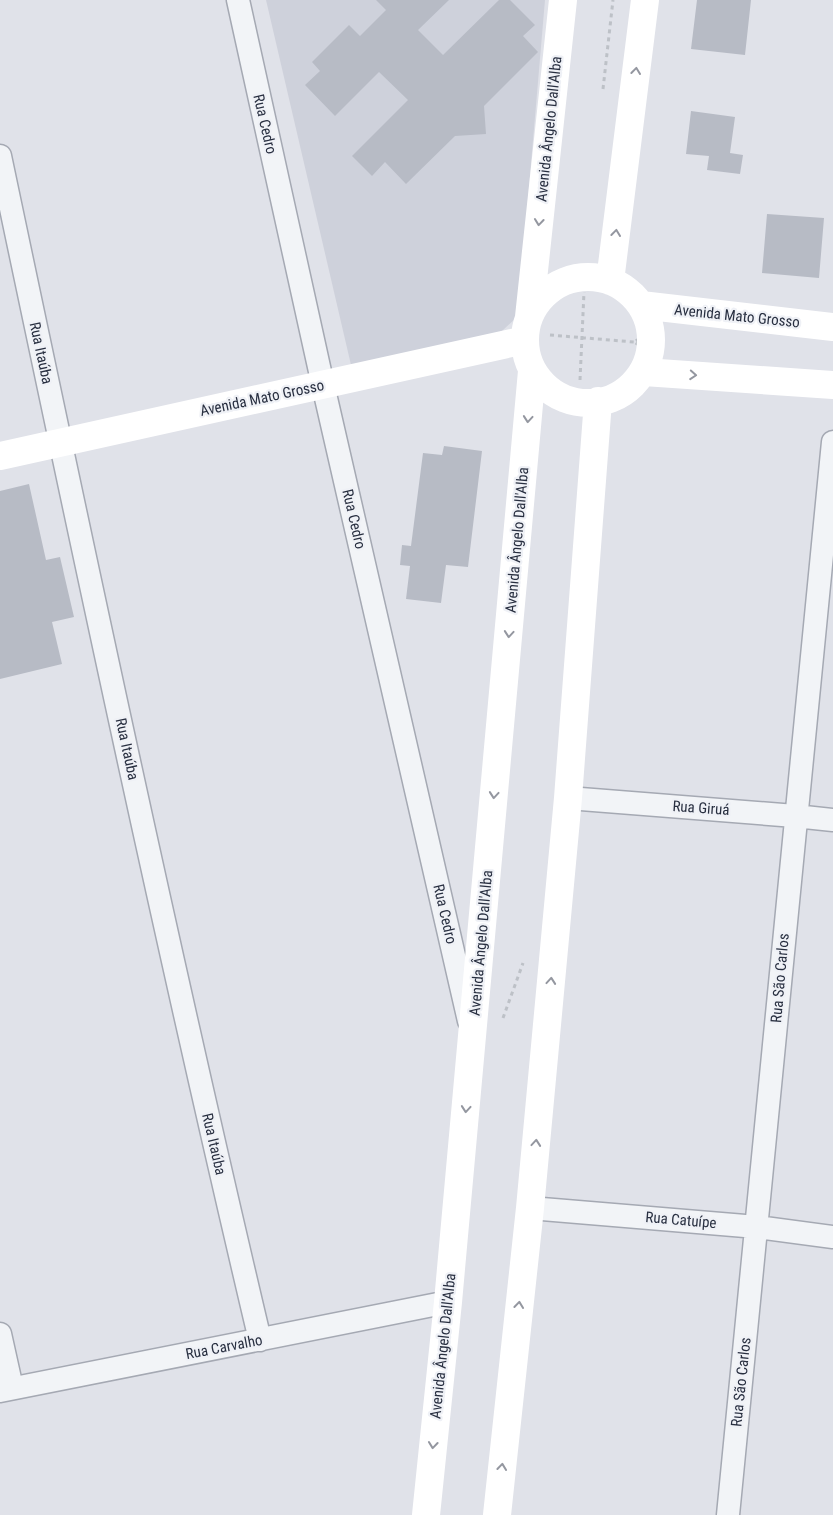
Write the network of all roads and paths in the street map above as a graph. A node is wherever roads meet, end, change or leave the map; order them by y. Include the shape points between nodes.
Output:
1 (238, 0) edge
2 (563, 0) edge
3 (645, 0) edge
4 (0, 156) edge
5 (610, 281) junction
6 (642, 305) junction
7 (833, 327) edge
8 (526, 330) junction
9 (634, 342) dead end
10 (532, 371) junction
11 (644, 372) junction
12 (323, 385) junction
13 (833, 385) edge
14 (598, 401) junction
15 (833, 442) edge
16 (60, 443) junction
17 (0, 456) edge
18 (568, 798) junction
19 (795, 816) junction
20 (833, 820) edge
21 (524, 959) dead end
22 (501, 1023) dead end
23 (473, 1037) junction
24 (530, 1208) junction
25 (757, 1226) junction
26 (833, 1237) edge
27 (448, 1302) junction
28 (0, 1334) edge
29 (260, 1340) junction
30 (6, 1390) edge
31 (426, 1515) edge
32 (497, 1515) edge
33 (728, 1515) edge

1 - 12 street, Rua Cedro
2 -> 8 street, Avenida Ângelo Dall'Alba
5 -> 3 street
4 - 16 street, Rua Itaúba
5 - 6 street via 628,291
5 - 8 street via 584,277 566,281 538,302
6 - 7 street, Avenida Mato Grosso
6 - 11 street via 651,327 652,350
8 - 9 path
8 - 10 street via 526,356
8 - 12 street, Avenida Mato Grosso
10 - 14 street via 560,398 580,404
10 -> 23 street, Avenida Ângelo Dall'Alba
11 -> 13 street
11 - 14 street via 626,392
12 - 16 street, Avenida Mato Grosso
12 - 23 street, Rua Cedro
14 - 18 street
15 - 19 street, Rua São Carlos
16 - 17 street, Avenida Mato Grosso
16 - 29 street, Rua Itaúba via 204,1102
18 - 19 street, Rua Giruá
24 -> 18 street
19 - 20 street, Rua Giruá
19 - 25 street, Rua São Carlos
21 - 22 path
23 -> 27 street, Avenida Ângelo Dall'Alba
24 - 25 street, Rua Catuípe
32 -> 24 street
25 - 26 street, Rua Catuípe
25 - 33 street, Rua São Carlos
27 - 29 street, Rua Carvalho
27 -> 31 street, Avenida Ângelo Dall'Alba
28 - 30 street
29 - 30 street, Rua Carvalho

